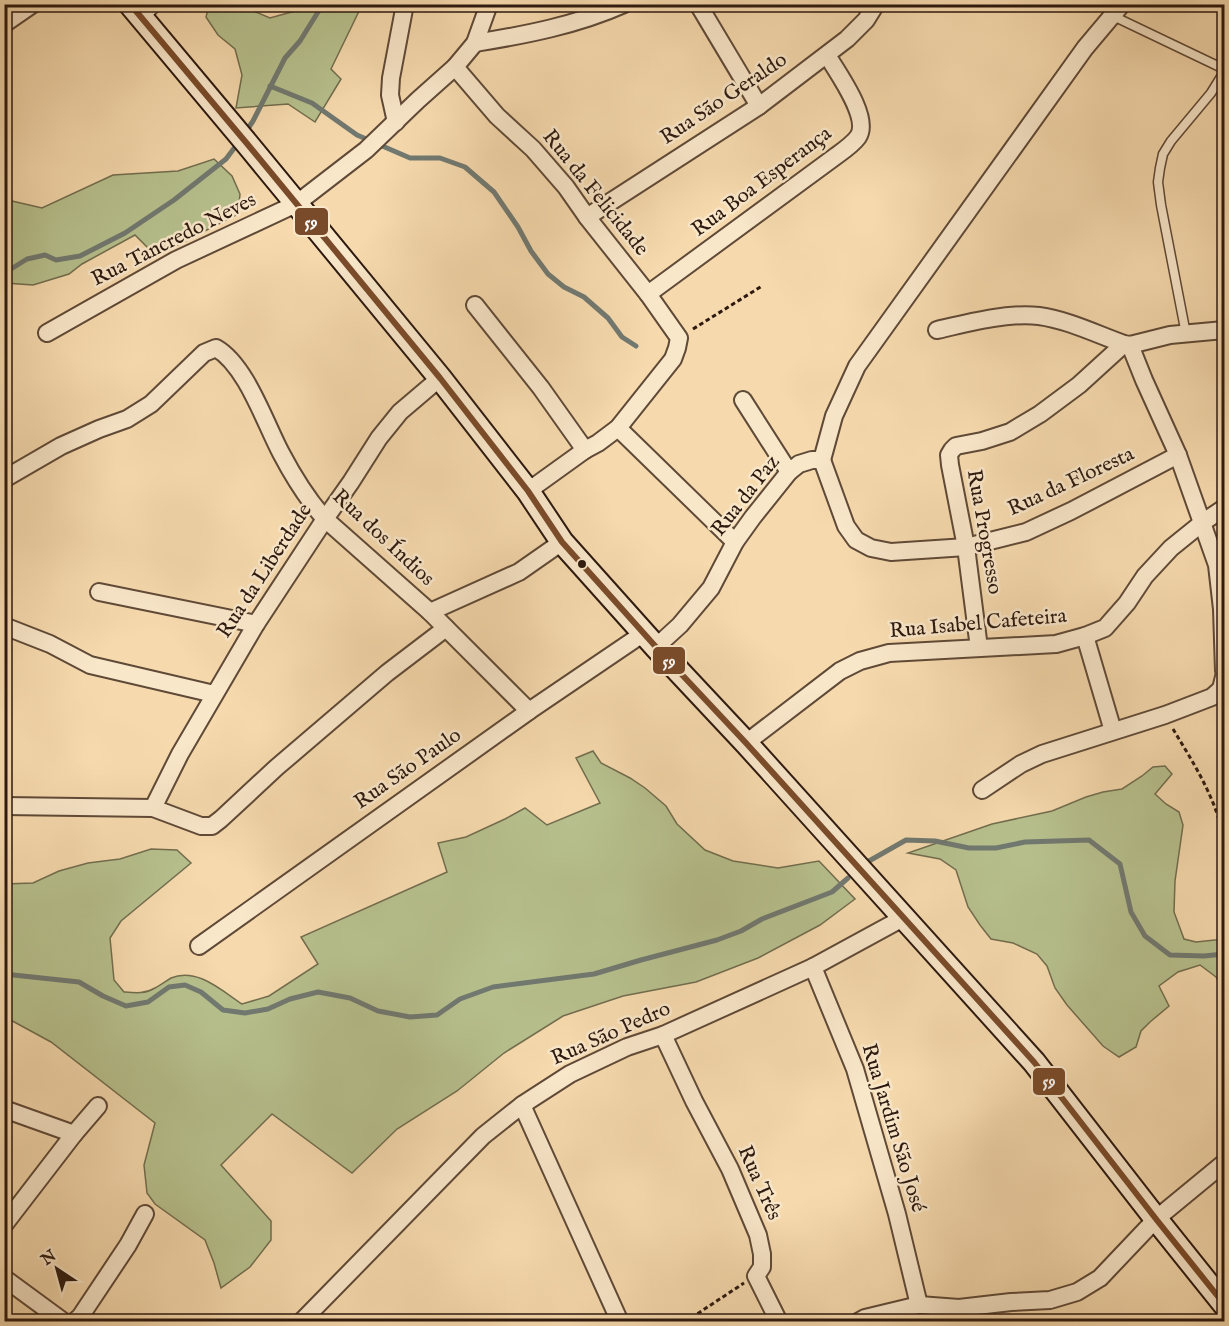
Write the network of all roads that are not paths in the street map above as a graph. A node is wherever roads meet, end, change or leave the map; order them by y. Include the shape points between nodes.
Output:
1 (33, 4) edge
2 (405, 4) edge
3 (489, 4) edge
4 (624, 4) edge
5 (698, 4) edge
6 (876, 4) edge
7 (141, 8) edge
8 (1118, 10) edge
9 (4, 24) edge
10 (475, 43) junction
11 (827, 55) junction
12 (455, 67) junction
13 (1224, 71) edge
14 (759, 106) junction
15 (396, 122) junction
16 (296, 204) junction
17 (587, 217) junction
18 (648, 294) junction
19 (475, 305) dead end
20 (937, 330) dead end
21 (1224, 330) edge
22 (47, 333) dead end
23 (1186, 333) junction
24 (1127, 344) junction
25 (440, 378) junction
26 (743, 400) dead end
27 (618, 428) junction
28 (585, 450) junction
29 (1178, 455) junction
30 (822, 460) junction
31 (789, 472) junction
32 (4, 479) edge
33 (528, 491) junction
34 (1224, 508) edge
35 (325, 519) junction
36 (1202, 523) junction
37 (562, 542) junction
38 (735, 542) junction
39 (966, 547) junction
40 (99, 592) dead end
41 (430, 612) junction
42 (256, 624) junction
43 (4, 626) edge
44 (446, 628) junction
45 (1085, 636) junction
46 (650, 640) junction
47 (980, 648) junction
48 (1224, 671) edge
49 (1224, 677) edge
50 (214, 694) junction
51 (529, 711) junction
52 (1113, 731) junction
53 (746, 743) junction
54 (982, 790) dead end
55 (4, 806) edge
56 (153, 808) junction
57 (903, 918) junction
58 (199, 946) dead end
59 (813, 967) junction
60 (663, 1035) junction
61 (522, 1105) junction
62 (98, 1106) dead end
63 (4, 1109) edge
64 (74, 1134) junction
65 (1224, 1163) edge
66 (145, 1214) dead end
67 (1156, 1219) junction
68 (4, 1225) edge
69 (4, 1278) edge
70 (1224, 1304) edge
71 (919, 1305) junction
72 (960, 1315) edge
73 (64, 1322) edge
74 (74, 1322) edge
75 (301, 1322) edge
76 (620, 1322) edge
77 (779, 1322) edge
78 (858, 1322) edge

1 - 9 street
2 - 15 street via 390,78
3 - 10 street, Rua Tancredo Neves
4 - 10 street via 525,35
5 - 14 street
6 - 11 street, Rua São Geraldo via 866,20
7 - 16 street
8 - 13 lane
8 - 30 street via 1085,48 856,366 834,416
10 - 12 street, Rua Tancredo Neves
11 - 14 street, Rua São Geraldo
11 - 18 street, Rua Boa Esperança via 855,104 860,119 858,138
12 - 15 street, Rua Tancredo Neves
12 - 17 street, Rua da Felicidade via 497,116 533,149
13 - 23 lane via 1162,154 1158,182 1161,205
14 - 17 street, Rua São Geraldo
15 - 16 street, Rua Tancredo Neves
16 - 22 street, Rua Tancredo Neves via 176,260
16 - 25 street
17 - 18 street, Rua da Felicidade
18 - 27 street, Rua da Felicidade via 679,338 677,348 673,359
19 - 28 street
20 - 24 street via 1037,315
21 - 23 street
23 - 24 street
24 - 29 street
24 - 39 street, Rua Progresso via 1040,414 1010,432 952,450 950,465
25 - 33 street
25 - 35 street, Rua da Liberdade via 400,412
26 - 31 street
27 - 28 street
27 - 38 street
28 - 33 street
29 - 36 street
29 - 39 street, Rua da Floresta via 1026,532
30 - 31 street, Rua da Paz via 799,464
30 - 39 street, Rua da Floresta via 846,526 856,540 891,552
31 - 38 street, Rua da Paz
32 - 35 street, Rua dos Índios via 61,446 127,419 151,404 204,353 216,348 246,382 282,455
33 - 37 street
34 - 36 street, Rua Isabel Cafeteira
35 - 41 street, Rua dos Índios
35 - 42 street, Rua da Liberdade
36 - 45 street, Rua Isabel Cafeteira via 1145,576 1105,628
36 - 48 street via 1217,565
37 - 41 street via 519,573
37 - 46 street
38 - 46 street, Rua da Paz via 711,588 680,626
39 - 47 street, Rua Progresso
40 - 42 street
41 - 44 street, Rua dos Índios
42 - 50 street, Rua da Liberdade
43 - 50 street via 90,665
44 - 51 street, Rua dos Índios
44 - 56 street via 362,694 212,826 201,826
45 - 47 street, Rua Isabel Cafeteira via 1056,644
45 - 52 street
46 - 51 street, Rua São Paulo
46 - 53 street
47 - 53 street, Rua Isabel Cafeteira via 889,653 860,661 840,671
49 - 52 street via 1221,689 1212,697
50 - 56 street, Rua da Liberdade
51 - 58 street, Rua São Paulo
52 - 54 street via 1042,754
53 - 57 street
55 - 56 street
57 - 59 street, Rua São Pedro
57 - 67 street via 1034,1062
59 - 60 street, Rua São Pedro
59 - 71 street, Rua Jardim São José via 855,1069
60 - 61 street, Rua São Pedro via 570,1074
60 - 77 street, Rua Três via 758,1234 762,1267 756,1276
61 - 75 street, Rua São Pedro via 483,1136
61 - 76 street
62 - 64 street
63 - 64 street
64 - 68 street
65 - 67 street
66 - 74 street
67 - 70 street
67 - 72 street via 1100,1278 1077,1292
69 - 73 street
71 - 72 street
71 - 78 street

